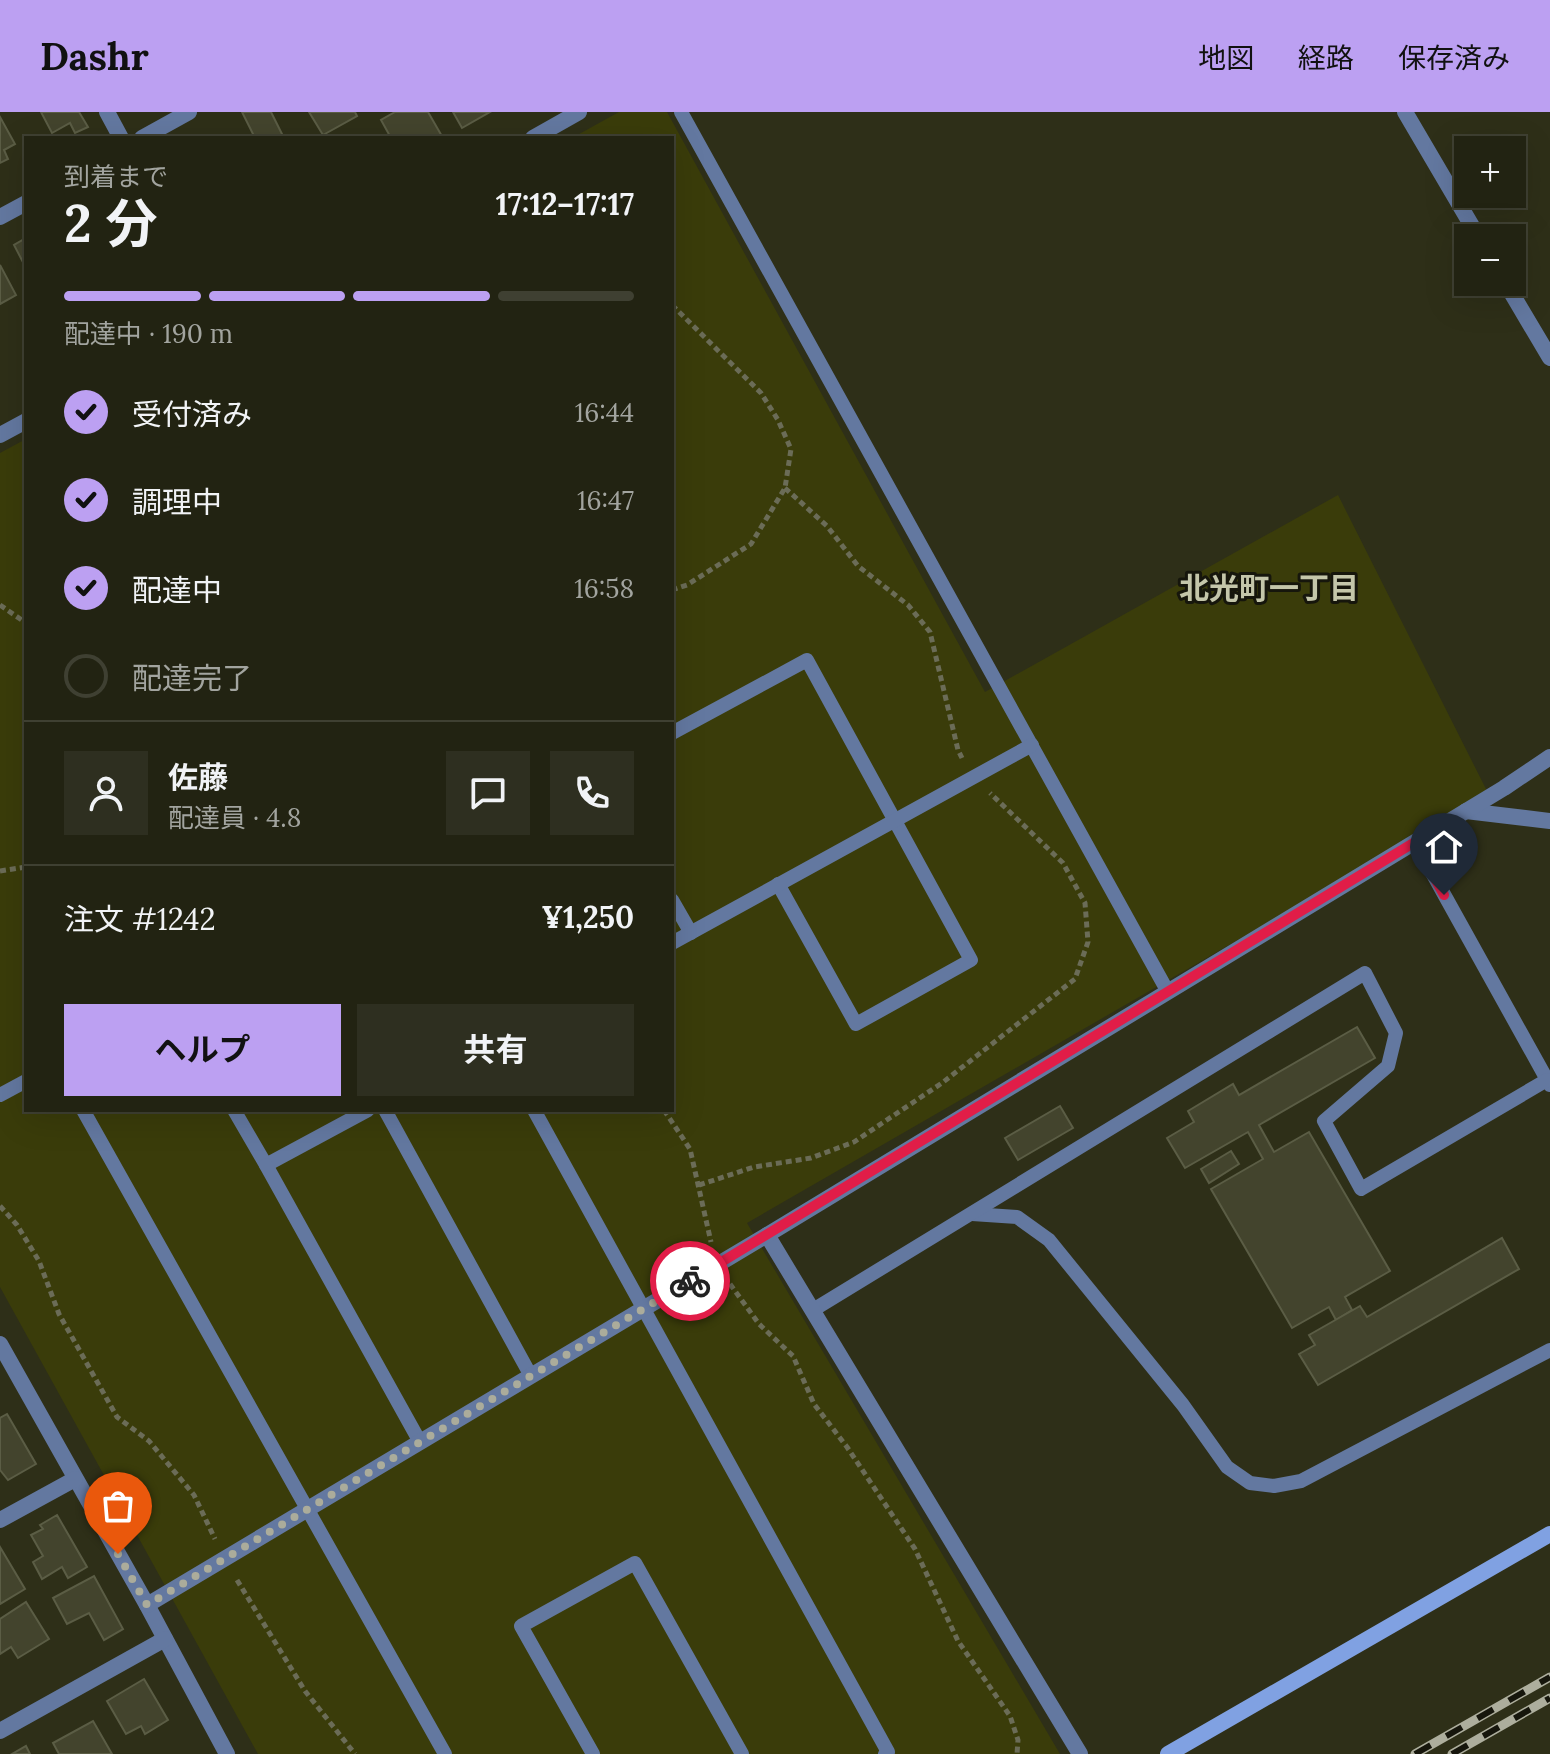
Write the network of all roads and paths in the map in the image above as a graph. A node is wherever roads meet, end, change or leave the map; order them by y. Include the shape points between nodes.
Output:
1 (107, 112) edge
2 (189, 112) edge
3 (579, 112) edge
4 (681, 112) edge
5 (1405, 112) edge
6 (120, 136) edge
7 (146, 136) edge
8 (537, 136) edge
9 (24, 204) edge
10 (0, 217) edge
11 (1471, 224) edge
12 (1513, 296) edge
13 (674, 307) edge
14 (1550, 358) edge
15 (24, 422) edge
16 (0, 435) edge
17 (674, 589) edge
18 (0, 605) edge
19 (24, 622) edge
20 (674, 732) edge
21 (1032, 745) junction
22 (1550, 757) edge
23 (1466, 811) junction
24 (895, 820) junction
25 (1550, 821) edge
26 (1415, 842) junction
27 (24, 867) edge
28 (0, 871) edge
29 (778, 884) junction
30 (674, 903) edge
31 (691, 933) junction
32 (674, 942) edge
33 (1168, 992) junction
34 (24, 1082) edge
35 (1548, 1082) edge
36 (0, 1095) edge
37 (84, 1112) edge
38 (235, 1112) edge
39 (364, 1112) edge
40 (386, 1112) edge
41 (535, 1112) edge
42 (665, 1112) edge
43 (266, 1165) junction
44 (0, 1206) edge
45 (971, 1214) junction
46 (767, 1235) junction
47 (716, 1265) junction
48 (644, 1309) junction
49 (813, 1310) junction
50 (0, 1344) edge
51 (1550, 1350) edge
52 (531, 1376) junction
53 (420, 1442) junction
54 (75, 1479) junction
55 (307, 1510) junction
56 (0, 1520) edge
57 (1550, 1534) edge
58 (225, 1559) junction
59 (147, 1605) junction
60 (165, 1639) junction
61 (0, 1731) edge
62 (227, 1754) edge
63 (355, 1754) edge
64 (445, 1754) edge
65 (593, 1754) edge
66 (742, 1754) edge
67 (885, 1754) edge
68 (1017, 1754) edge
69 (1080, 1754) edge
70 (1168, 1754) edge

1 - 6 street
2 - 7 street
3 - 8 street
4 - 21 lane
5 - 11 street
9 - 10 street
12 - 14 street
13 - 17 path via 761,393 791,449 785,488 751,544
15 - 16 street
18 - 19 path
20 - 24 lane via 807,660
21 - 24 lane
21 - 33 lane
22 - 23 street
23 - 25 street
23 - 26 street
24 - 29 lane
24 - 29 lane via 971,960 869,1017 856,1024
26 - 33 street
26 - 35 lane
27 - 28 path
29 - 31 lane
30 - 31 lane
31 - 32 lane
33 - 46 street
34 - 36 lane
35 - 45 lane via 1361,1189 1324,1121 1388,1066 1396,1033 1365,973
37 - 55 lane
38 - 43 lane
39 - 43 lane
40 - 52 lane
41 - 48 lane
42 - 47 path via 690,1149
43 - 53 lane
44 - 58 path via 39,1261 59,1314 117,1417 149,1441 194,1495
45 - 49 lane
45 - 51 lane via 1017,1217 1049,1240 1227,1467 1250,1483 1301,1481
46 - 47 street
46 - 49 street
47 - 48 street
47 - 68 path via 759,1324 793,1356 814,1404 915,1549 958,1641 1010,1716
48 - 52 street
48 - 67 lane
49 - 69 street
50 - 54 street
52 - 53 street
53 - 55 street
54 - 56 street
54 - 59 street
55 - 58 street
55 - 64 lane
57 - 70 street
58 - 59 street
58 - 63 path via 305,1691
59 - 60 street
60 - 61 street
60 - 62 street
65 - 66 lane via 521,1626 635,1563

